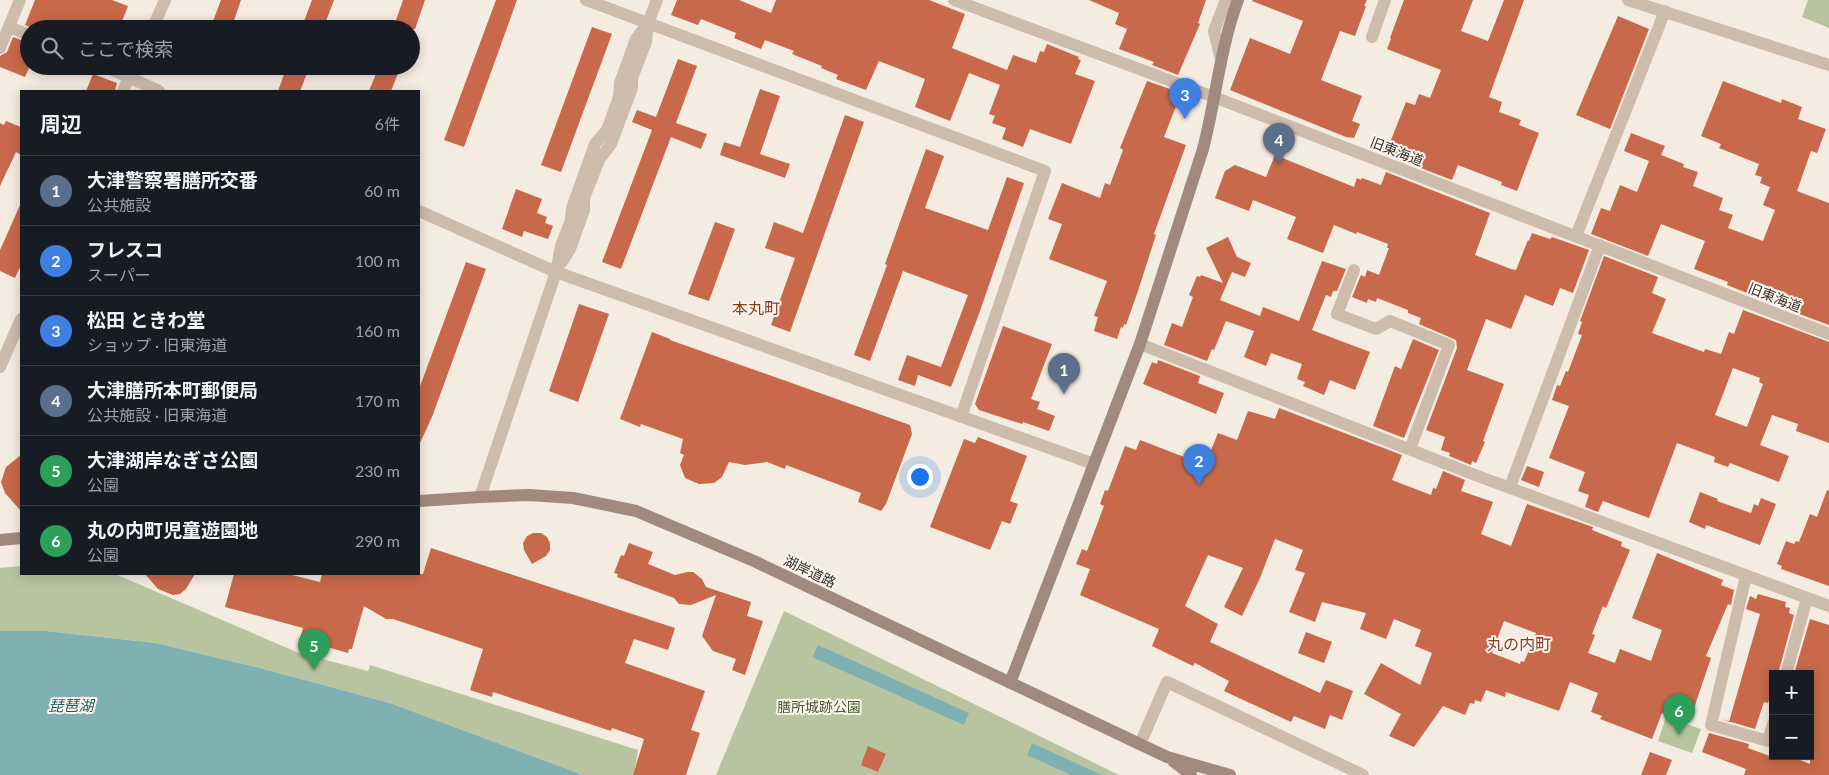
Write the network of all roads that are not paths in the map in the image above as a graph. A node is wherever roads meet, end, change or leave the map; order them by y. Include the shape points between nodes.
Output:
1 (20, 0) edge
2 (165, 0) edge
3 (586, 0) edge
4 (657, 0) edge
5 (954, 0) edge
6 (1226, 0) edge
7 (1238, 0) edge
8 (1385, 0) edge
9 (1628, 0) edge
10 (1665, 11) junction
11 (156, 20) edge
12 (648, 23) junction
13 (9, 27) junction
14 (20, 31) edge
15 (1372, 37) dead end
16 (0, 48) edge
17 (1221, 60) junction
18 (1829, 65) edge
19 (131, 75) edge
20 (136, 75) edge
21 (123, 90) edge
22 (157, 90) edge
23 (1214, 97) junction
24 (420, 211) edge
25 (1576, 236) junction
26 (1600, 245) junction
27 (1354, 270) dead end
28 (556, 272) junction
29 (20, 321) edge
30 (1829, 334) edge
31 (1140, 344) junction
32 (0, 367) edge
33 (961, 417) junction
34 (1410, 449) junction
35 (1094, 464) junction
36 (1510, 487) junction
37 (480, 497) junction
38 (420, 502) edge
39 (20, 538) edge
40 (0, 540) edge
41 (1746, 576) junction
42 (1807, 598) junction
43 (1829, 606) edge
44 (1787, 670) edge
45 (1010, 683) junction
46 (1769, 738) edge
47 (1140, 744) junction
48 (1167, 757) junction
49 (1190, 775) edge
50 (1230, 775) edge
51 (1363, 775) edge

1 - 13 street
2 - 11 street
3 - 12 street
4 - 12 street
5 - 23 street, 旧東海道
6 - 17 street via 1214,31
7 - 17 main road
8 - 15 street
9 - 10 street
10 - 18 street
10 - 25 street
12 - 28 street via 646,42 612,144 599,160 570,249
12 - 33 street via 1045,171
13 - 14 street
13 - 16 street
17 - 23 main road
19 - 21 street
20 - 22 street
23 - 25 street, 旧東海道
23 - 31 main road via 1203,149
24 - 28 street
25 - 26 street, 旧東海道
26 - 30 street, 旧東海道
26 - 36 street
27 - 34 street via 1337,314 1376,329 1390,321 1449,345
28 - 33 street
28 - 37 street
29 - 32 street
31 - 34 street
31 - 35 main road
33 - 35 street
34 - 36 street
35 - 45 main road
36 - 41 street
37 - 38 main road, 湖岸道路
37 - 45 main road, 湖岸道路 via 529,495 573,498 636,511 754,560
39 - 40 main road
41 - 42 street
41 - 46 street via 1711,725 1768,741
42 - 43 street
42 - 44 street
45 - 47 main road, 湖岸道路
47 - 48 main road, 湖岸道路
47 - 51 street via 1167,682
48 - 49 main road, 湖岸道路
48 - 50 main road, 湖岸道路

